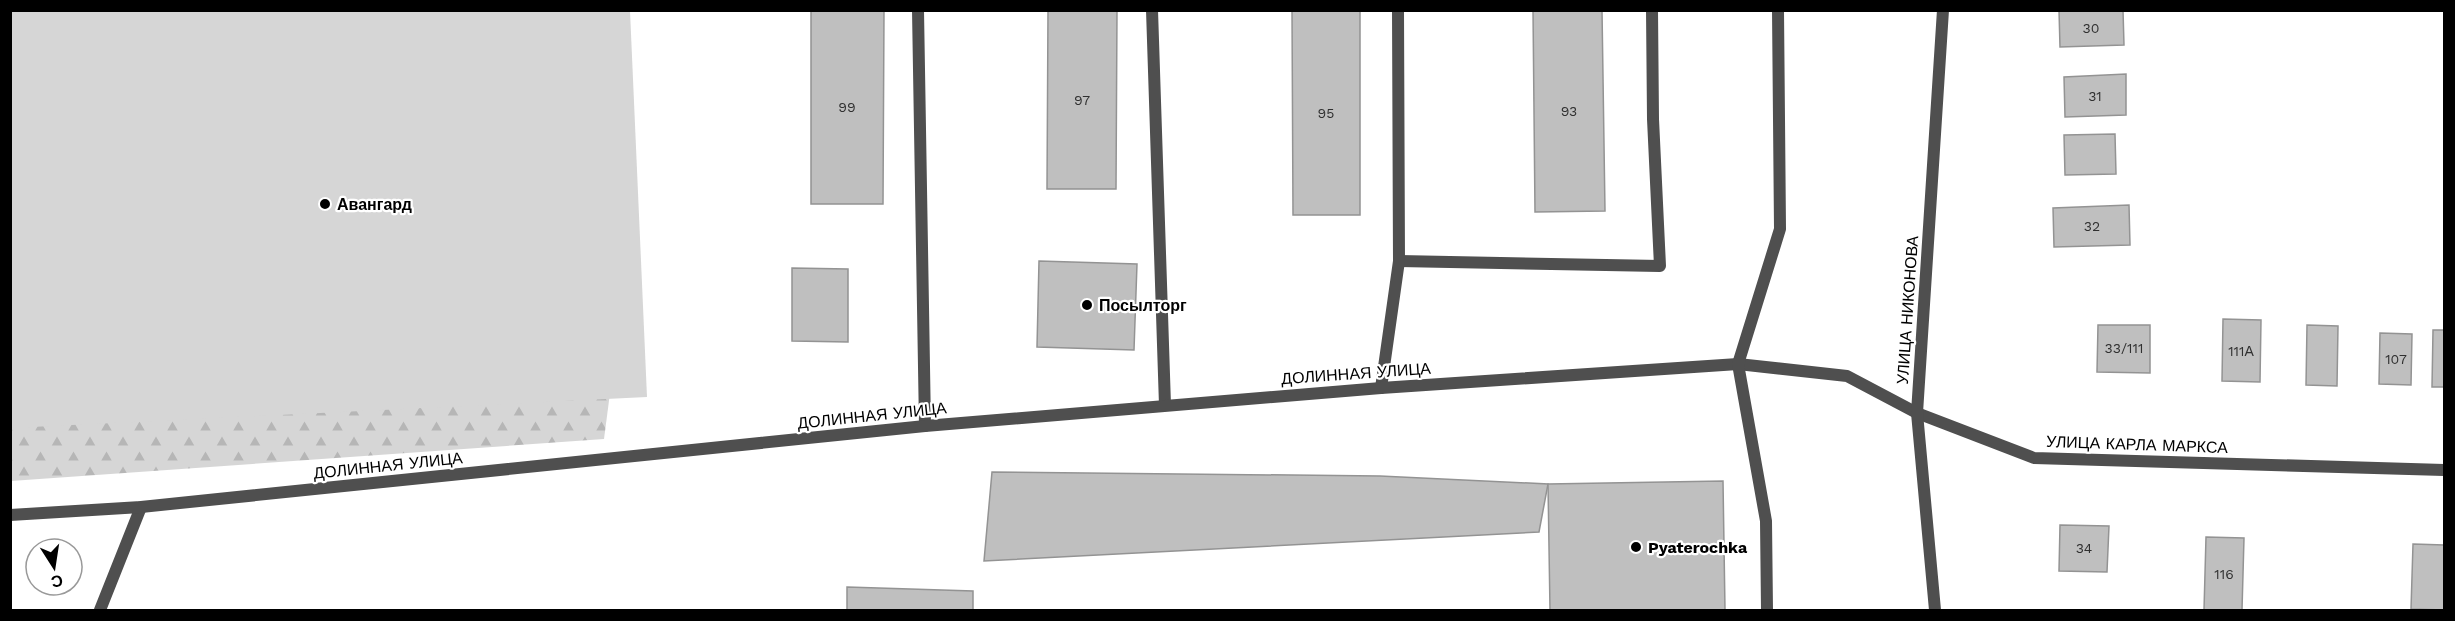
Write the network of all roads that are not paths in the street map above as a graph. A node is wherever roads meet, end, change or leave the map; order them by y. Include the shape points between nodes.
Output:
1 (918, 10) edge
2 (1152, 10) edge
3 (1398, 10) edge
4 (1652, 10) edge
5 (1778, 10) edge
6 (1943, 10) edge
7 (1399, 261) junction
8 (1738, 364) junction
9 (1381, 388) junction
10 (1165, 405) junction
11 (1917, 412) junction
12 (925, 426) junction
13 (2445, 470) edge
14 (141, 507) junction
15 (10, 515) edge
16 (100, 610) edge
17 (1767, 610) edge
18 (1935, 610) edge

1 - 12 street
2 - 10 street
3 - 7 street
4 - 7 street via 1660,266
5 - 8 street via 1780,229
6 - 11 street, УЛИЦА НИКОНОВА
7 - 9 street
8 - 9 street, ДОЛИННАЯ УЛИЦА
8 - 11 street, УЛИЦА КАРЛА МАРКСА via 1847,376
8 - 17 street via 1766,521
9 - 10 street, ДОЛИННАЯ УЛИЦА
10 - 12 street, ДОЛИННАЯ УЛИЦА
11 - 13 street, УЛИЦА КАРЛА МАРКСА via 2034,458
11 - 18 street, УЛИЦА НИКОНОВА
12 - 14 street, ДОЛИННАЯ УЛИЦА
14 - 15 street, ДОЛИННАЯ УЛИЦА
14 - 16 street

